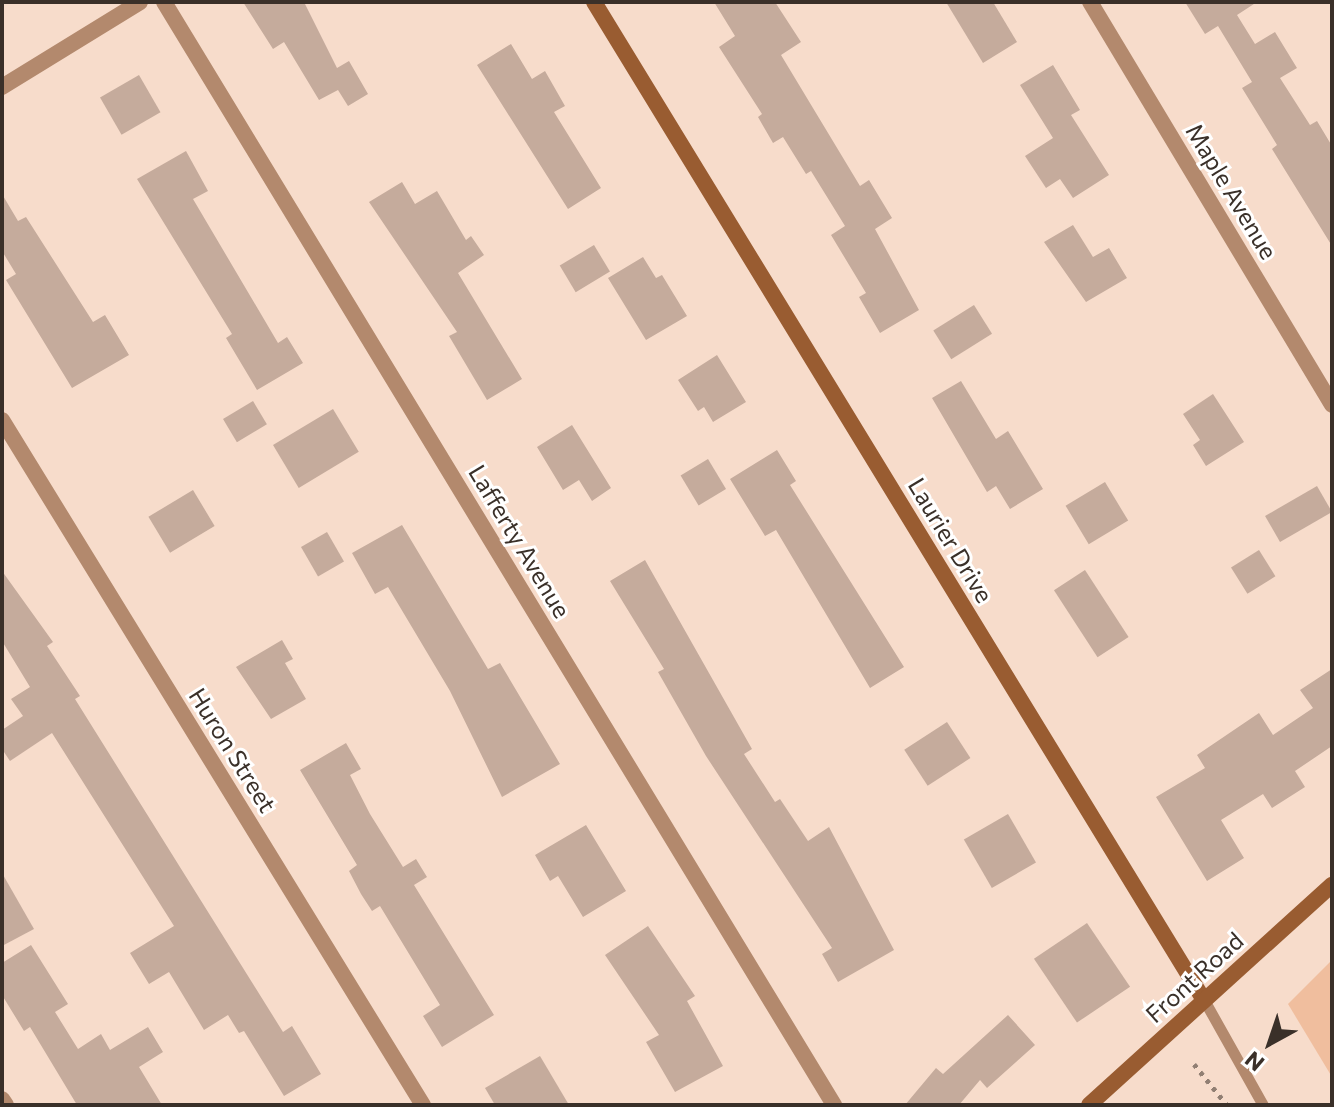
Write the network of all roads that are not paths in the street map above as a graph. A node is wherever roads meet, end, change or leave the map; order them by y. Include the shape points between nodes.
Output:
1 (140, 2) edge
2 (164, 2) edge
3 (594, 2) edge
4 (1090, 2) edge
5 (2, 87) edge
6 (1332, 405) edge
7 (2, 420) edge
8 (1332, 885) edge
9 (1204, 1000) junction
10 (2, 1099) edge
11 (6, 1105) edge
12 (423, 1105) edge
13 (834, 1105) edge
14 (1089, 1105) edge
15 (1263, 1105) edge

1 - 5 street
2 - 13 street, Lafferty Avenue
3 - 9 street, Laurier Drive
4 - 6 street, Maple Avenue
7 - 12 street, Huron Street
8 - 9 street, Front Road
9 - 14 street, Front Road
9 - 15 lane, Laurier Drive
10 - 11 street

